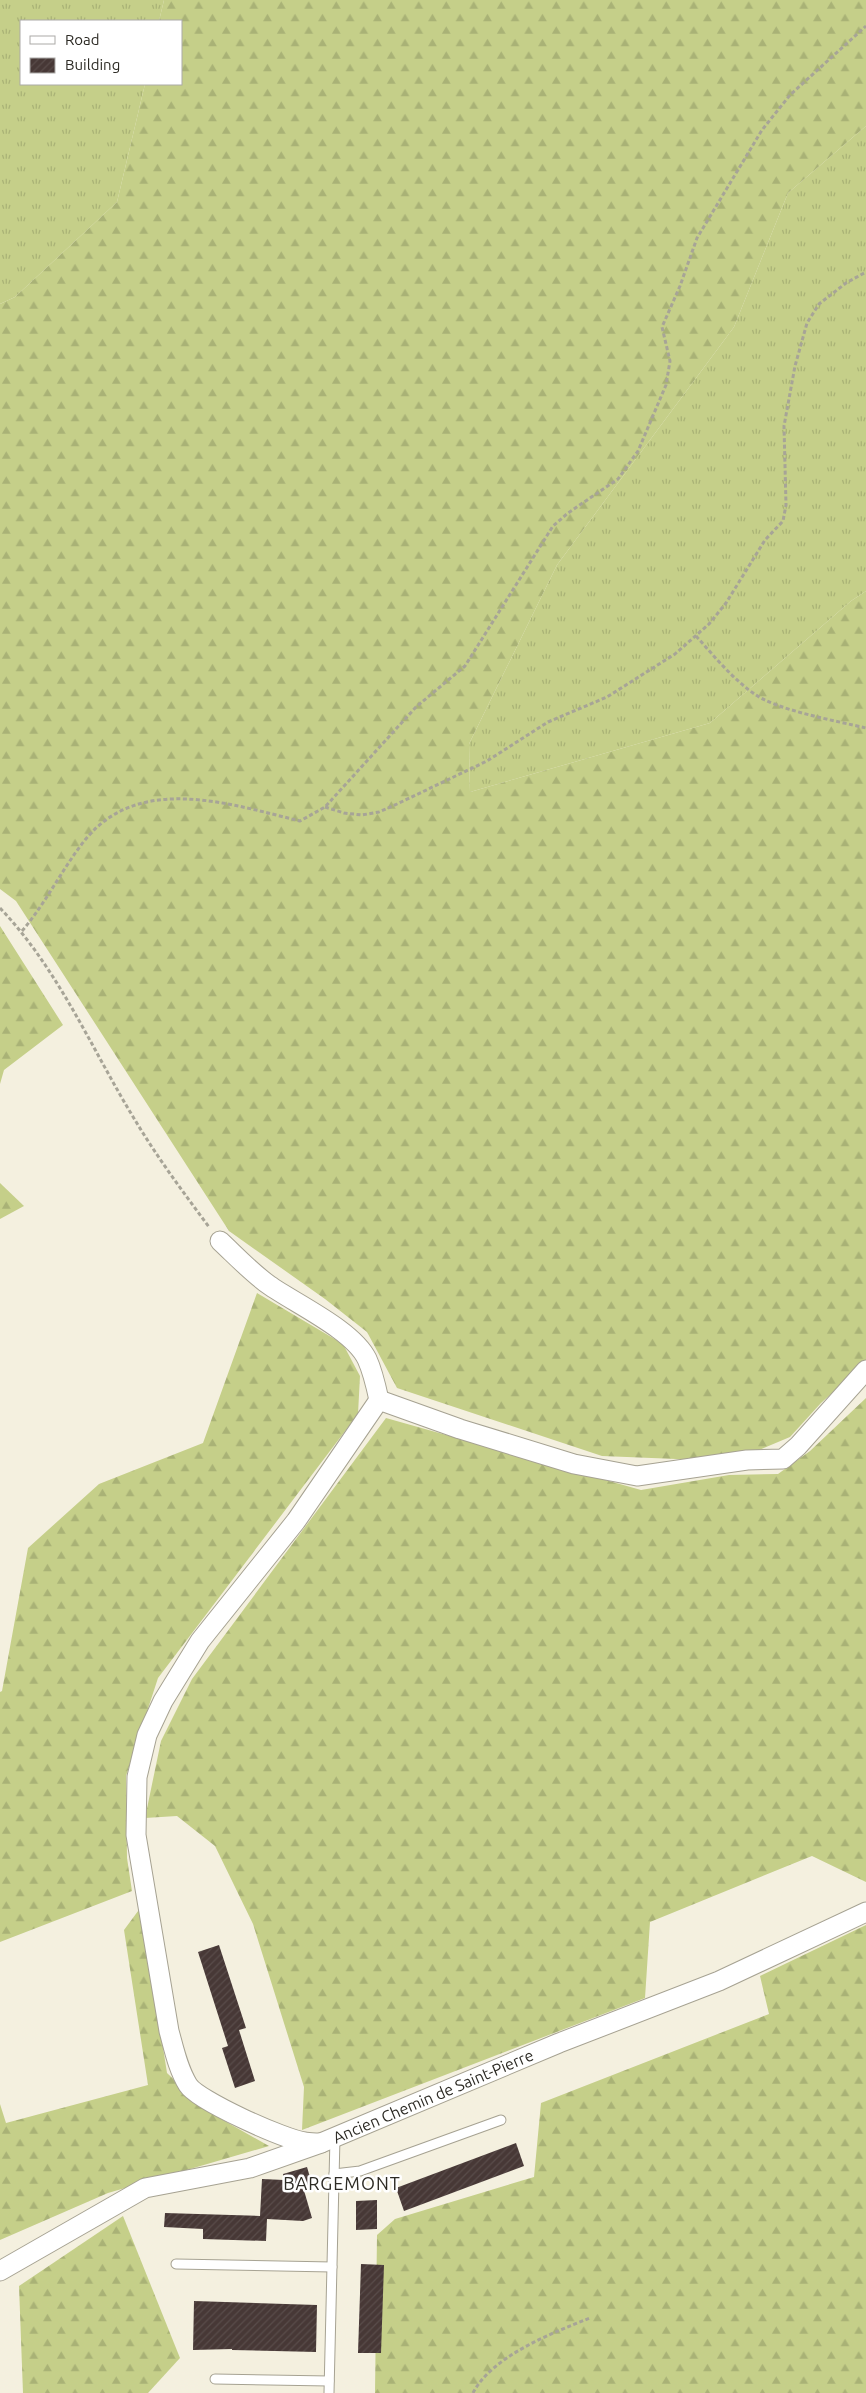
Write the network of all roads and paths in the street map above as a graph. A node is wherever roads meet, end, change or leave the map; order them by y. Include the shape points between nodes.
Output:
1 (866, 26) edge
2 (866, 272) edge
3 (696, 636) junction
4 (866, 728) edge
5 (325, 806) junction
6 (0, 908) edge
7 (22, 931) junction
8 (220, 1242) joint
9 (866, 1370) edge
10 (379, 1400) junction
11 (866, 1912) edge
12 (501, 2120) dead end
13 (328, 2140) junction
14 (334, 2174) junction
15 (176, 2264) dead end
16 (332, 2267) junction
17 (0, 2271) edge
18 (590, 2318) dead end
19 (215, 2379) dead end
20 (329, 2381) junction
21 (329, 2393) edge
22 (473, 2393) edge

1 - 5 path via 784,102 762,130 697,238 662,327 670,361 666,384 638,451 618,480 553,526 465,666 416,708
2 - 3 path via 819,304 808,323 795,366 784,426 786,505 783,520 765,540 726,603
3 - 4 path via 730,674 754,694 776,704
3 - 5 path via 675,654 607,697 548,722 487,761 397,804 362,815
5 - 7 path via 300,821 220,801 173,797 136,804 112,816 84,841
6 - 7 path
7 - 8 path via 46,966 135,1120
8 - 10 street via 268,1284 332,1324 356,1344 366,1358
9 - 10 street via 783,1459 747,1460 637,1476 574,1464
10 - 13 street via 296,1521 200,1641 155,1718 137,1777 136,1835 143,1884 169,2031 189,2087 210,2102 291,2138 305,2142
11 - 13 street, Ancien Chemin de Saint-Pierre via 719,1981 559,2043
12 - 14 lane via 360,2171
13 - 14 lane
13 - 17 street, Ancien Chemin de Saint-Pierre via 250,2168 145,2188
14 - 16 lane
15 - 16 lane
16 - 20 lane
18 - 22 path via 548,2335 506,2360 480,2380
19 - 20 lane
20 - 21 lane

